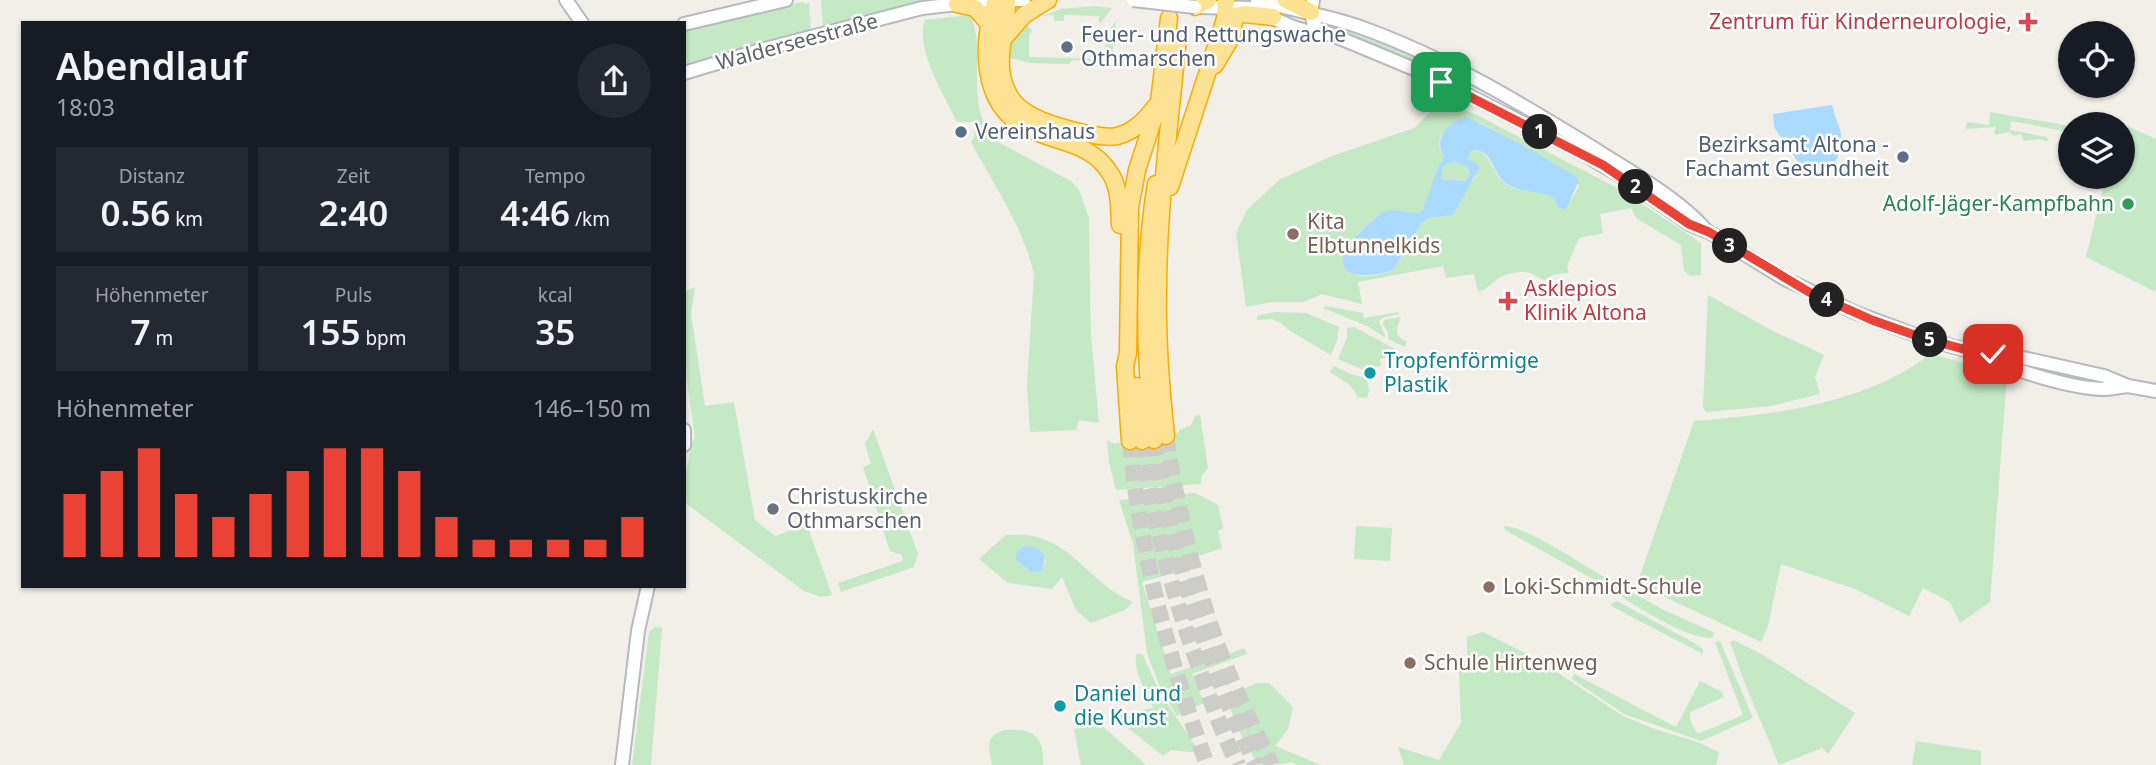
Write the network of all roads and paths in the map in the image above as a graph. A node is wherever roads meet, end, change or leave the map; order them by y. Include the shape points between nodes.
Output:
1 (566, 0) edge
2 (578, 0) edge
3 (786, 0) edge
4 (995, 0) edge
5 (1007, 0) edge
6 (1024, 0) edge
7 (1048, 0) edge
8 (1133, 0) edge
9 (1257, 0) edge
10 (1286, 0) edge
11 (1201, 3) edge
12 (957, 4) junction
13 (1227, 4) edge
14 (1312, 6) edge
15 (1273, 17) junction
16 (581, 21) edge
17 (591, 21) edge
18 (686, 24) edge
19 (990, 26) junction
20 (1002, 40) junction
21 (1354, 43) junction
22 (686, 73) edge
23 (1207, 76) junction
24 (1159, 102) junction
25 (1167, 141) junction
26 (1163, 206) junction
27 (1709, 232) junction
28 (1128, 257) junction
29 (2156, 391) edge
30 (1148, 440) junction
31 (648, 588) edge
32 (622, 765) edge

1 - 16 main road
2 - 17 main road
3 - 18 main road, Walderseestraße
4 - 5 main road, Walderseestraße
4 - 12 main road, Walderseestraße
4 - 19 highway
5 - 6 main road, Walderseestraße
5 - 20 highway
7 - 20 highway via 1024,15
8 - 11 main road, bridge
9 - 14 main road
10 - 14 highway
11 - 13 main road
12 - 19 highway via 975,8
12 - 22 main road, Walderseestraße via 922,8 819,34
13 - 15 main road
13 - 23 highway
14 - 21 main road via 1318,29
14 - 27 main road via 1490,86 1624,167 1694,216
15 - 21 main road via 1302,30
15 - 23 highway via 1235,16 1229,43
19 - 28 highway via 988,75 999,103 1027,128 1079,146 1110,172
20 - 24 highway via 1000,66 1006,89 1022,109 1042,121 1109,138 1135,128
21 - 27 main road via 1431,76 1585,155 1689,224
23 - 26 highway
24 - 25 highway via 1175,18
24 - 28 highway via 1133,192
25 - 26 highway
25 - 30 highway via 1158,166 1145,274
26 - 30 highway via 1160,371
27 - 29 main road via 1783,278 1923,338 2070,383
28 - 30 highway via 1128,353
31 - 32 main road

